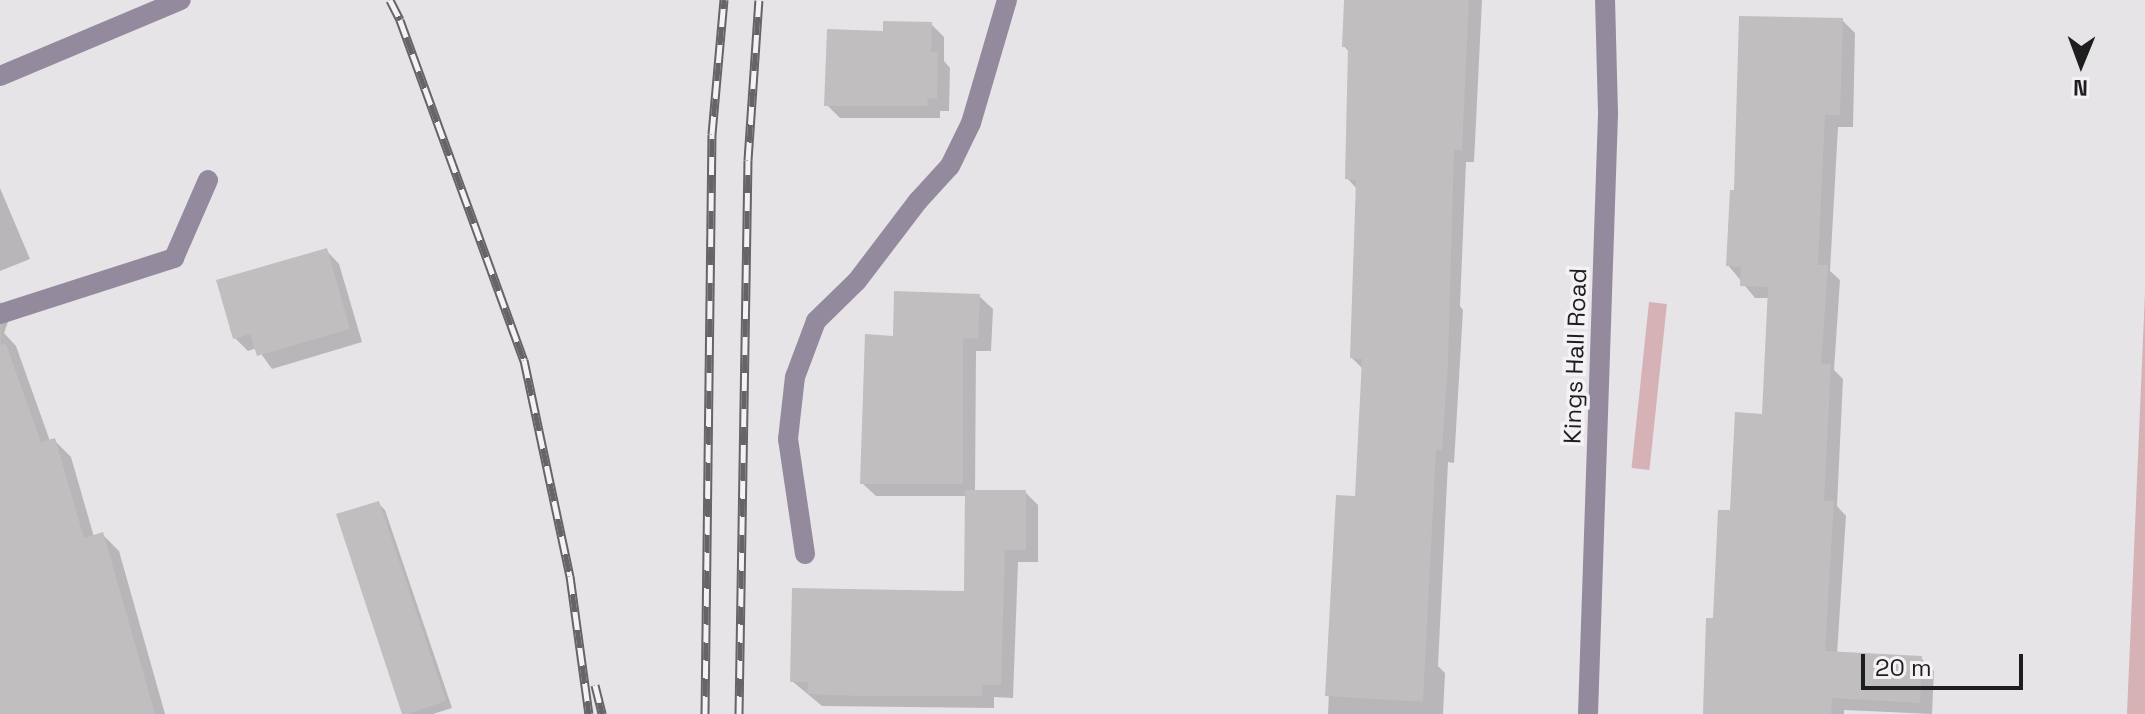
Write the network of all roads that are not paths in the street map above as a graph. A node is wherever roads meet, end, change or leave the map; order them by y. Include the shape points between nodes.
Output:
1 (181, 0) edge
2 (1007, 0) edge
3 (1605, 0) edge
4 (0, 76) edge
5 (208, 180) dead end
6 (0, 314) edge
7 (805, 554) dead end
8 (1588, 714) edge

1 - 4 street
2 - 7 street via 971,123 950,166 857,281 816,321 795,377 788,439
3 - 8 street, Kings Hall Road via 1608,113
5 - 6 street via 174,258

